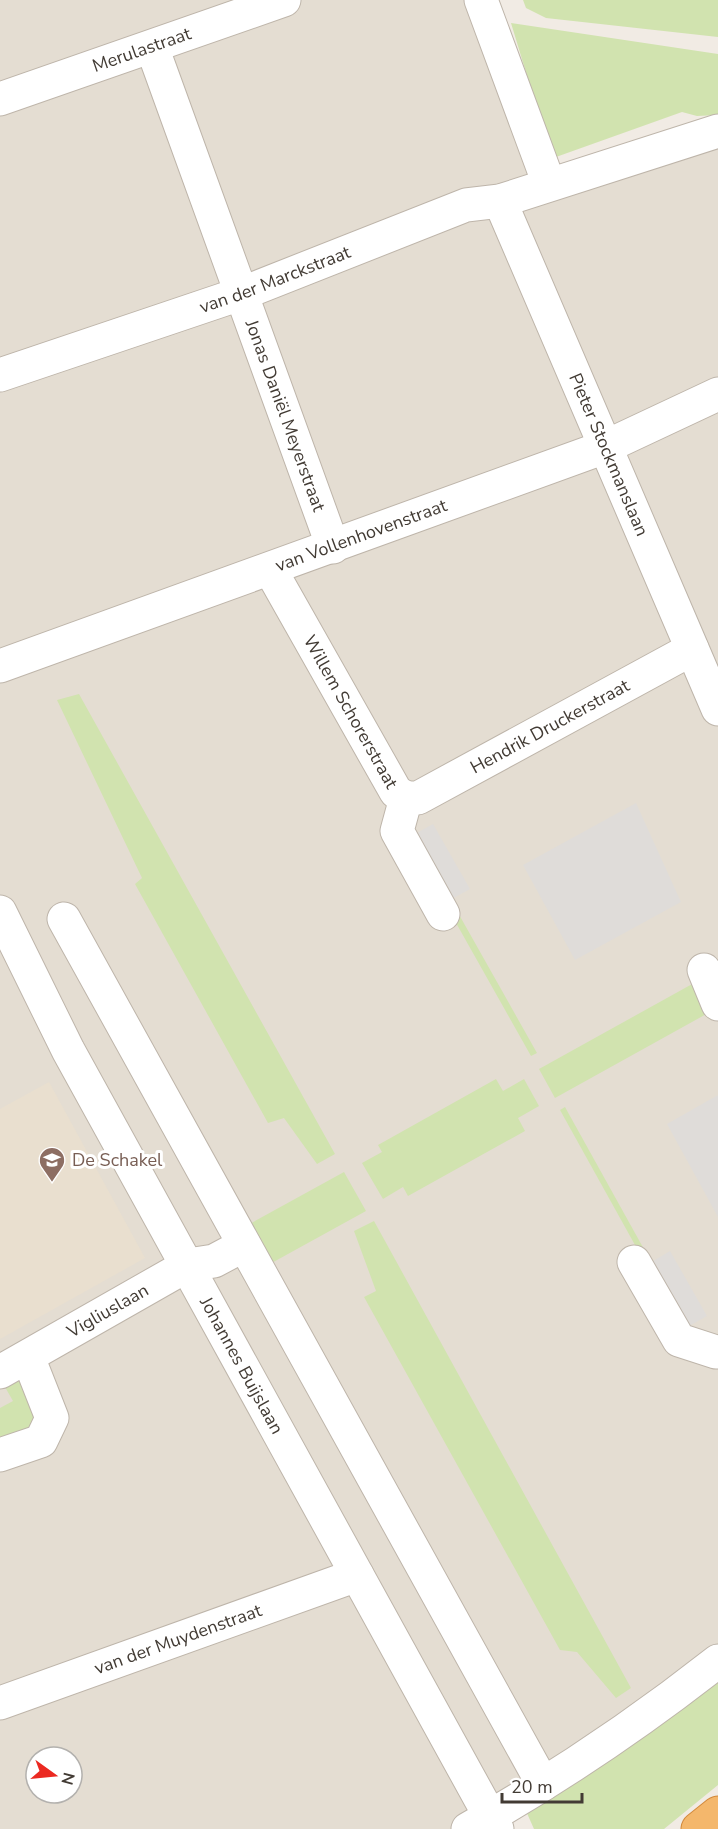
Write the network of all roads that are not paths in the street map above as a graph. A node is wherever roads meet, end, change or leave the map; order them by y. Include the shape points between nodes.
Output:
1 (284, 0) edge
2 (481, 0) edge
3 (152, 47) junction
4 (0, 99) edge
5 (718, 131) edge
6 (549, 184) junction
7 (500, 201) junction
8 (243, 293) junction
9 (0, 375) edge
10 (718, 394) edge
11 (605, 447) junction
12 (333, 548) junction
13 (270, 569) junction
14 (703, 658) edge
15 (0, 666) edge
16 (718, 709) edge
17 (406, 798) junction
18 (0, 912) edge
19 (443, 914) dead end
20 (64, 919) dead end
21 (244, 1245) junction
22 (634, 1262) dead end
23 (188, 1265) junction
24 (717, 1358) edge
25 (14, 1364) edge
26 (0, 1455) edge
27 (357, 1575) junction
28 (718, 1661) edge
29 (0, 1703) edge
30 (543, 1784) junction
31 (718, 1814) edge
32 (485, 1825) edge
33 (698, 1829) edge

1 - 3 street, Merulastraat
2 - 6 street
3 - 4 street, Merulastraat
3 - 8 street, Jonas Daniël Meyerstraat
5 - 6 street, van der Marckstraat
6 - 7 street, van der Marckstraat
7 - 8 street, van der Marckstraat via 466,205
7 - 11 street, Pieter Stockmanslaan
8 - 9 street, van der Marckstraat
8 - 12 street, Jonas Daniël Meyerstraat
10 - 11 street, van Vollenhovenstraat
11 - 12 street, van Vollenhovenstraat
11 - 14 street, Pieter Stockmanslaan
12 - 13 street, van Vollenhovenstraat
13 - 15 street, van Vollenhovenstraat
13 - 17 street, Willem Schorerstraat via 396,792
14 - 16 street, Pieter Stockmanslaan
14 - 17 street, Hendrik Druckerstraat via 418,798
17 - 19 street, Willem Schorerstraat via 397,831
18 - 23 street, Johannes Buijslaan via 68,1050
20 - 21 street
21 - 23 street via 214,1262
21 - 30 street
22 - 24 street via 679,1340
23 - 25 street, Vigliuslaan
23 - 27 street, Johannes Buijslaan
25 - 26 street, Vigliuslaan via 52,1418 41,1441
27 - 29 street, van der Muydenstraat
27 - 32 street, Johannes Buijslaan
28 - 30 street via 636,1724
30 - 32 street
31 - 33 highway

